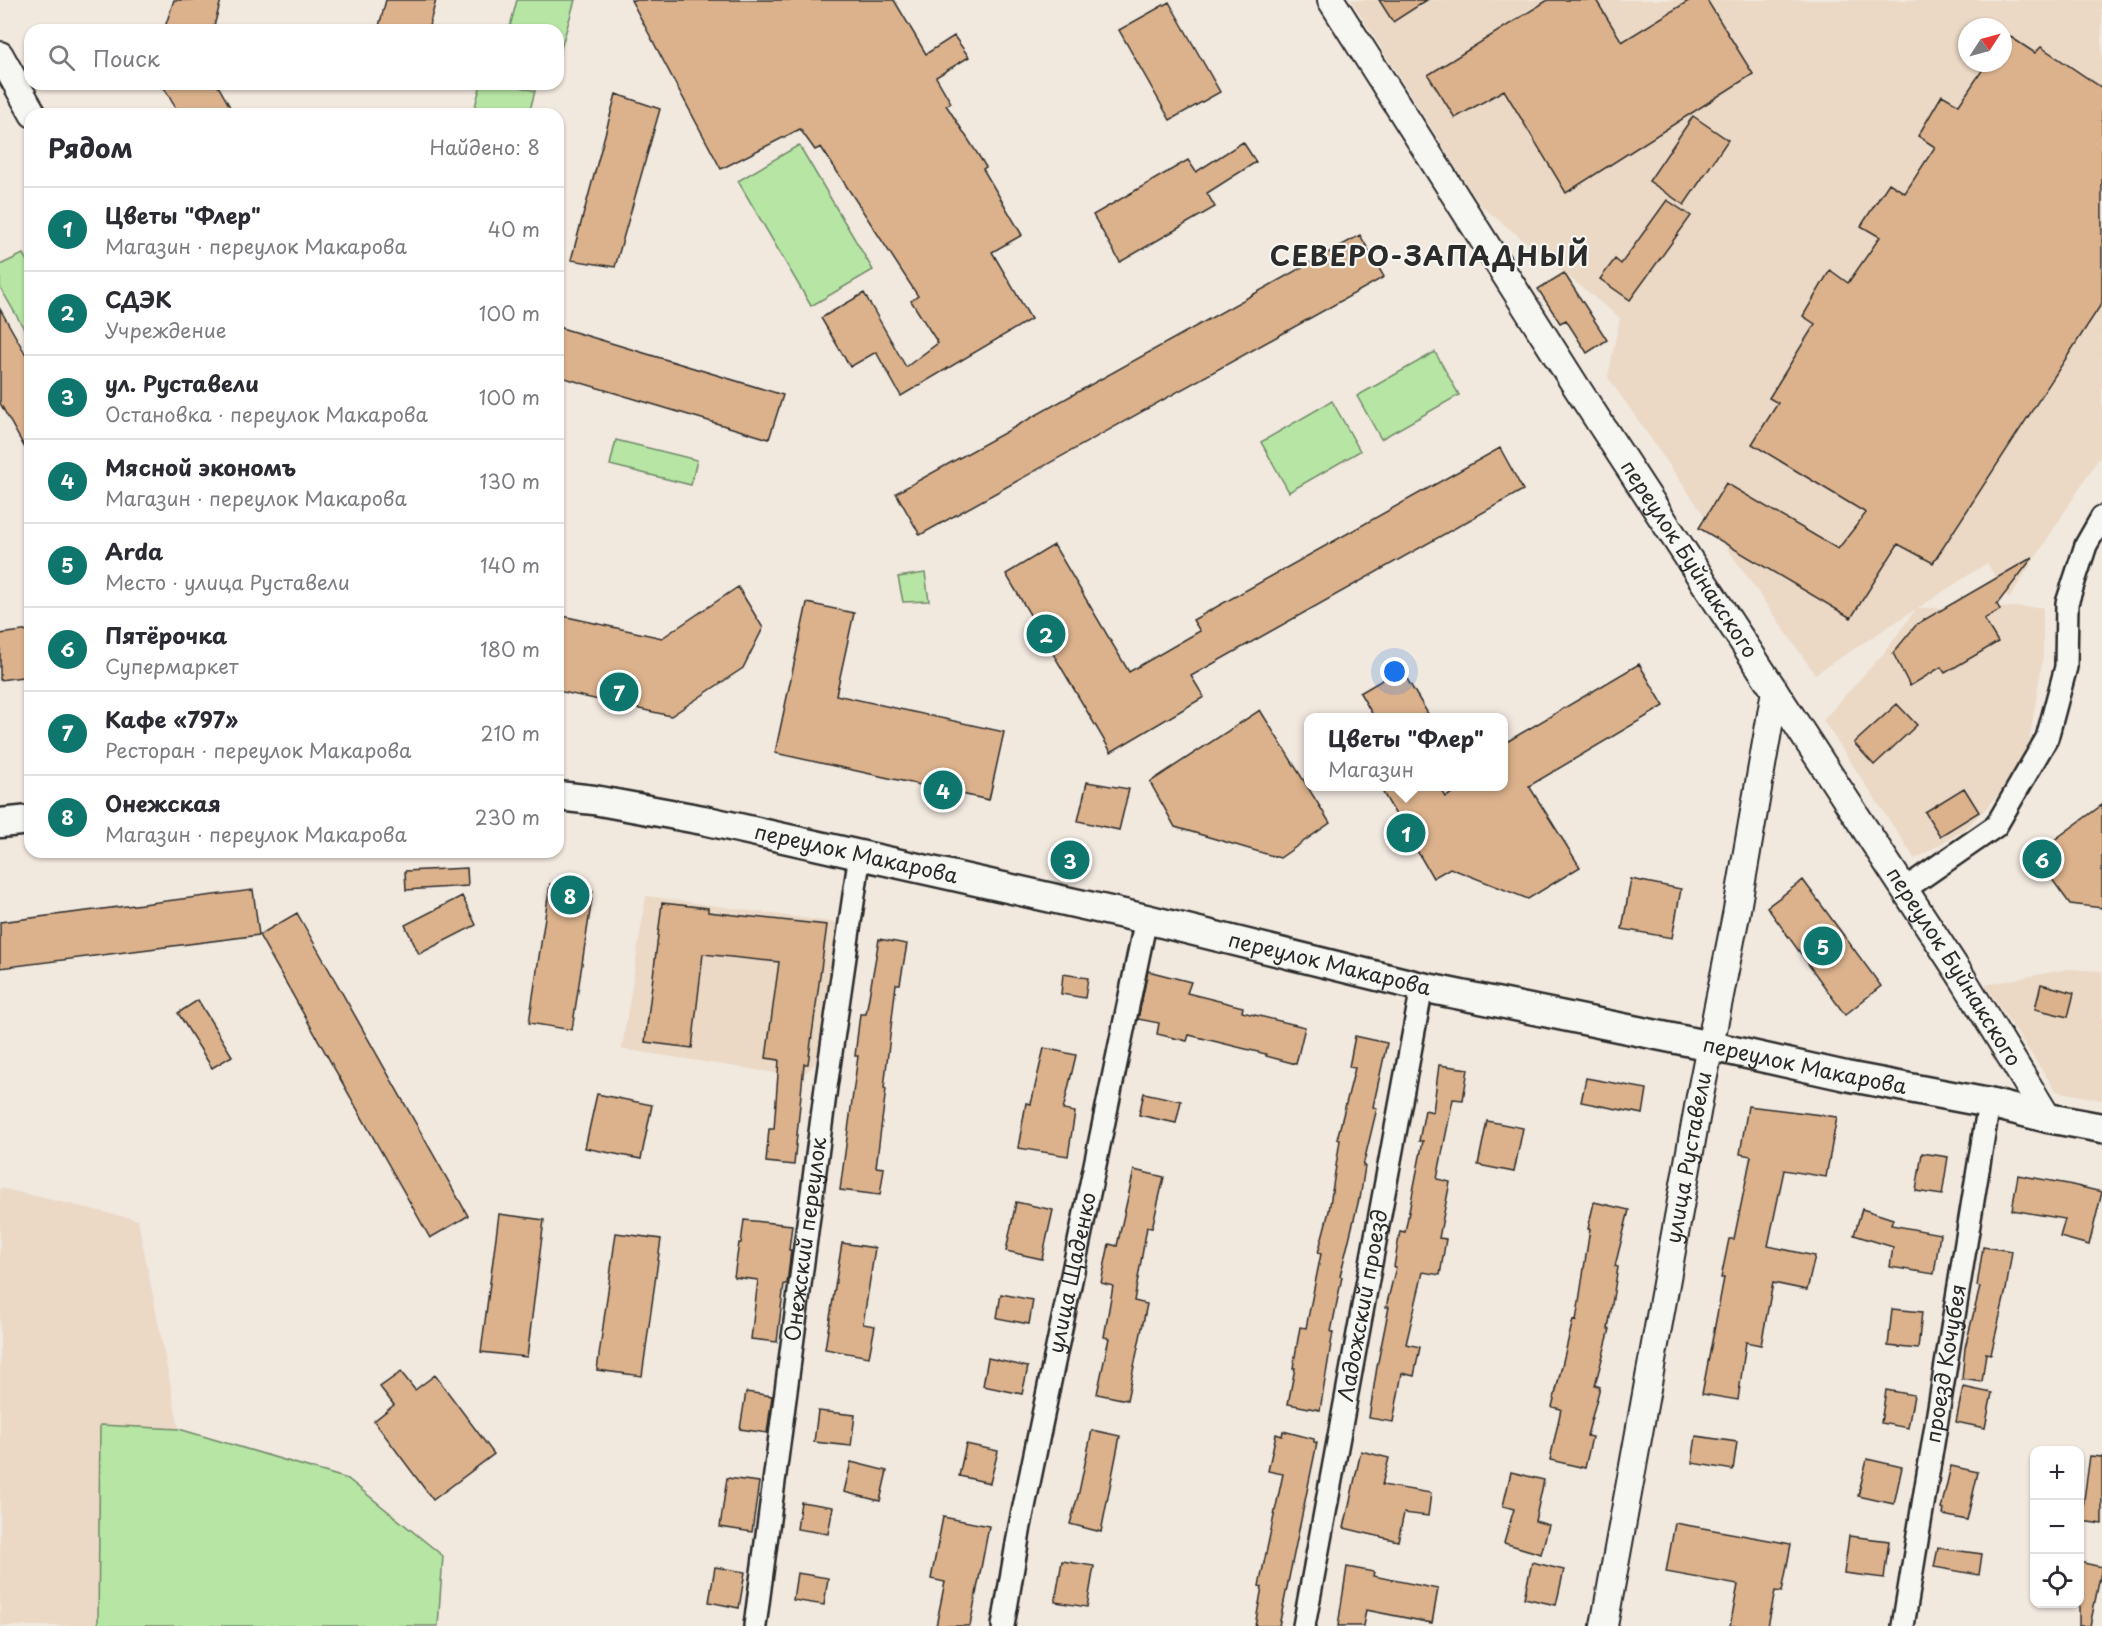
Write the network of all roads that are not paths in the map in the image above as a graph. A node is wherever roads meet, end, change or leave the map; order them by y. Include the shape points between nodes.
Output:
1 (1331, 0) edge
2 (0, 55) edge
3 (30, 108) edge
4 (2102, 517) edge
5 (1775, 691) junction
6 (564, 797) edge
7 (24, 821) edge
8 (0, 823) edge
9 (860, 854) junction
10 (1905, 888) junction
11 (1146, 919) junction
12 (1422, 987) junction
13 (1711, 1046) junction
14 (1989, 1103) junction
15 (2048, 1118) junction
16 (2102, 1128) edge
17 (755, 1626) edge
18 (1004, 1626) edge
19 (1304, 1626) edge
20 (1604, 1626) edge
21 (1903, 1626) edge

1 - 5 street, переулок Буйнакского
2 - 3 street
4 - 10 street via 2086,545 2067,603 2066,667 2047,738 1996,826
5 - 10 street, переулок Буйнакского
5 - 13 street, улица Руставели
6 - 9 main road, переулок Макарова via 703,820
7 - 8 main road
9 - 11 main road, переулок Макарова
9 - 17 street, Онежский переулок
10 - 15 street, переулок Буйнакского
11 - 12 main road, переулок Макарова
11 - 18 street, улица Щаденко via 1020,1526
12 - 13 main road, переулок Макарова
12 - 19 street, Ладожский проезд
13 - 14 main road, переулок Макарова
13 - 20 street, улица Руставели
14 - 15 main road, переулок Макарова
14 - 21 street, проезд Кочубея
15 - 16 main road, переулок Макарова

